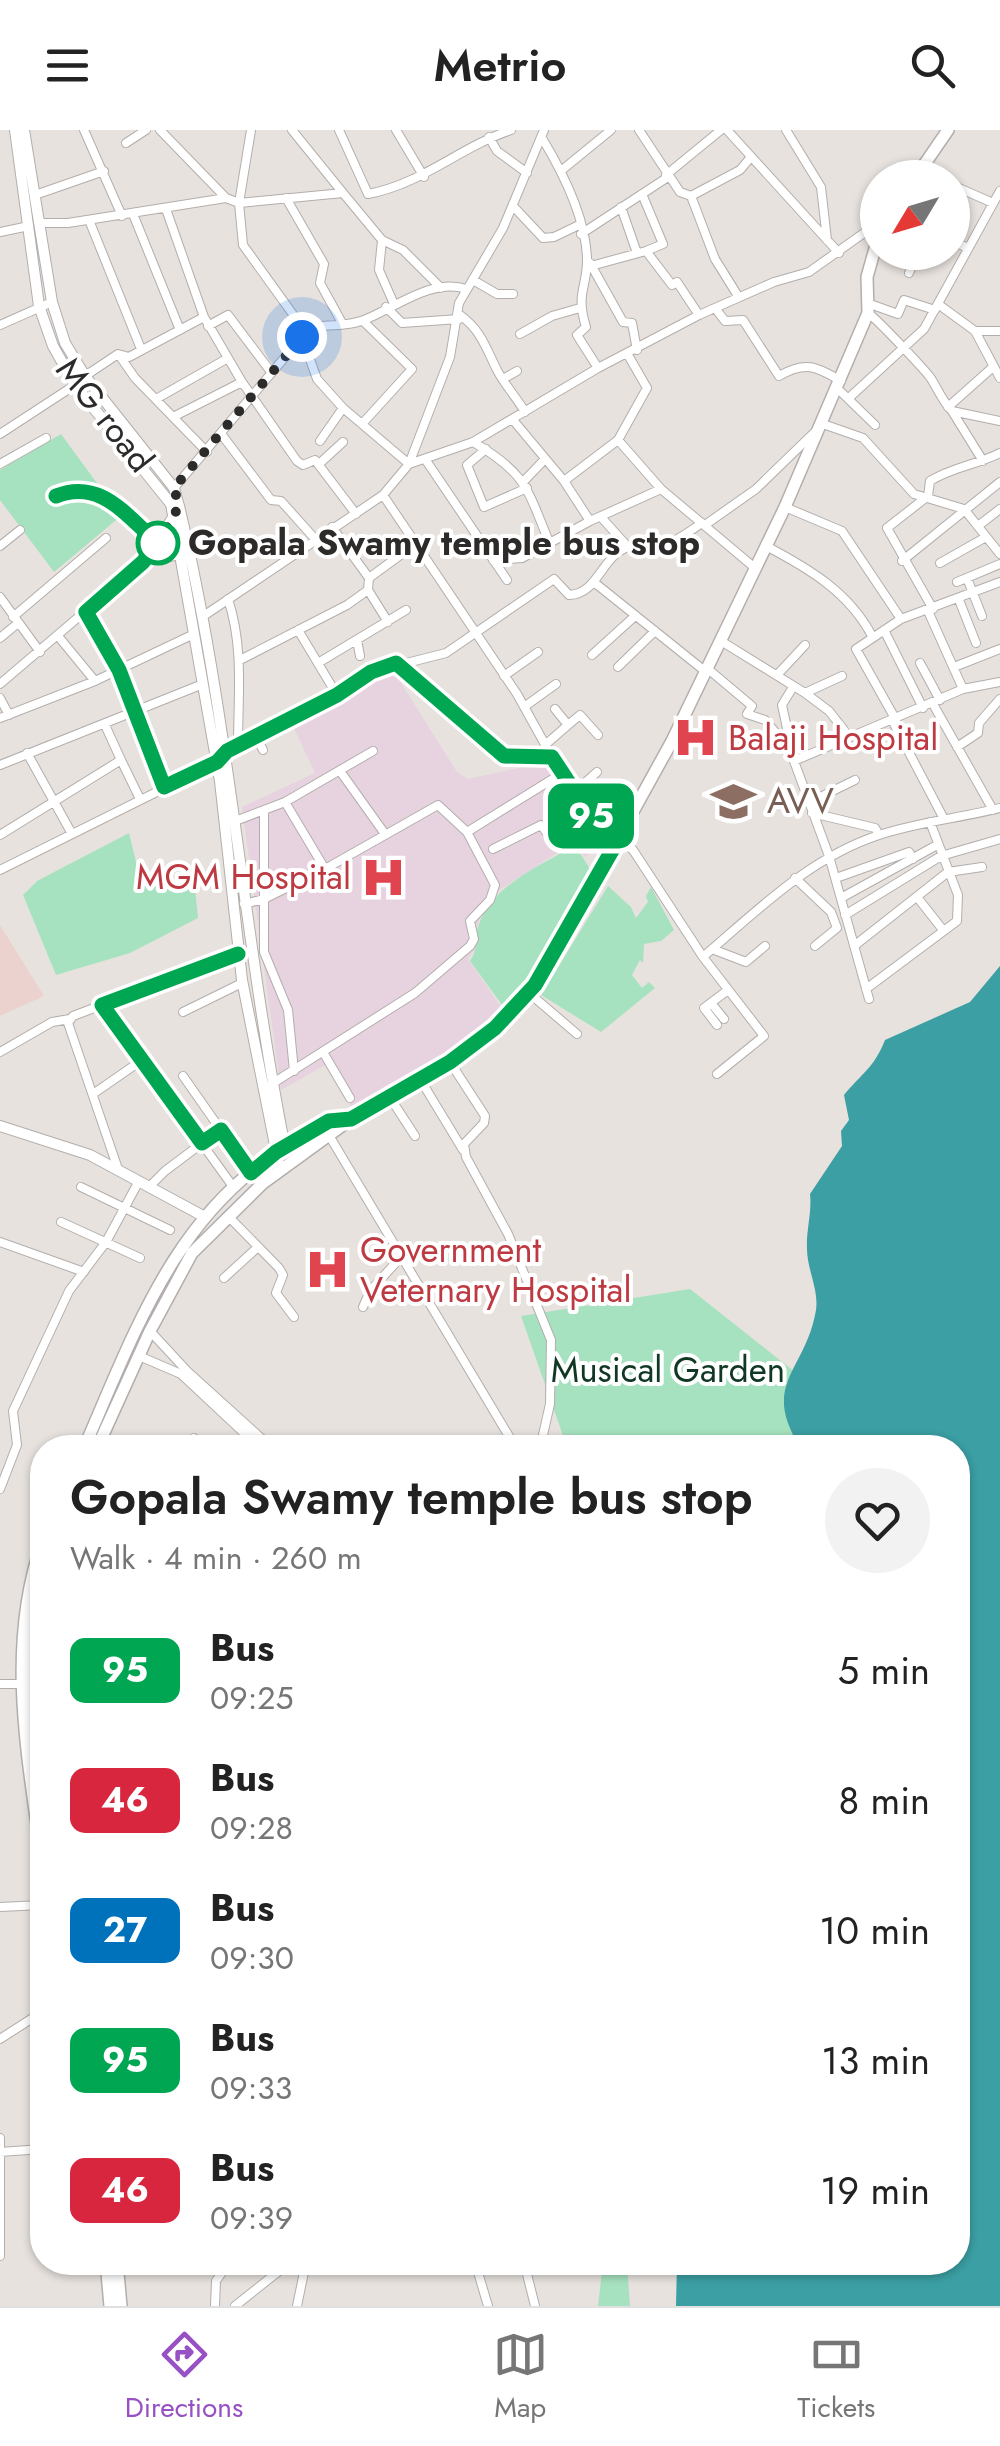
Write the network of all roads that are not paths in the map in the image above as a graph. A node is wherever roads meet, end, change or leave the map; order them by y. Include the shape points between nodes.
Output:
1 (15, 130) edge
2 (24, 130) edge
3 (84, 130) edge
4 (146, 130) edge
5 (160, 130) edge
6 (251, 130) edge
7 (292, 130) edge
8 (339, 130) edge
9 (396, 130) edge
10 (511, 130) edge
11 (611, 130) edge
12 (638, 130) edge
13 (724, 130) edge
14 (786, 130) edge
15 (943, 131) edge
16 (543, 134) edge
17 (489, 138) junction
18 (126, 143) dead end
19 (751, 157) junction
20 (926, 160) edge
21 (562, 170) junction
22 (104, 172) junction
23 (526, 173) junction
24 (667, 176) junction
25 (424, 177) junction
26 (1000, 191) edge
27 (342, 192) junction
28 (970, 193) edge
29 (368, 194) junction
30 (642, 194) junction
31 (35, 196) junction
32 (691, 196) junction
33 (226, 198) junction
34 (286, 198) junction
35 (239, 203) junction
36 (993, 203) junction
37 (512, 206) junction
38 (621, 208) junction
39 (166, 209) junction
40 (133, 214) junction
41 (122, 216) junction
42 (89, 220) junction
43 (35, 224) junction
44 (580, 229) junction
45 (0, 232) edge
46 (860, 237) edge
47 (382, 240) junction
48 (827, 240) junction
49 (970, 244) edge
50 (641, 252) junction
51 (839, 253) junction
52 (589, 262) junction
53 (869, 270) edge
54 (911, 270) edge
55 (956, 270) edge
56 (909, 274) dead end
57 (473, 280) junction
58 (441, 288) junction
59 (466, 289) junction
60 (513, 294) dead end
61 (738, 296) junction
62 (52, 302) junction
63 (390, 305) junction
64 (39, 306) junction
65 (937, 307) junction
66 (580, 308) junction
67 (714, 308) junction
68 (869, 309) junction
69 (698, 315) junction
70 (460, 317) junction
71 (363, 320) junction
72 (206, 322) junction
73 (342, 324) junction
74 (0, 325) edge
75 (180, 330) junction
76 (975, 331) junction
77 (1000, 331) edge
78 (302, 332) junction
79 (520, 334) dead end
80 (141, 349) junction
81 (903, 351) junction
82 (632, 353) junction
83 (118, 354) junction
84 (228, 358) junction
85 (993, 367) junction
86 (598, 368) junction
87 (517, 370) dead end
88 (271, 372) junction
89 (85, 376) junction
90 (1000, 378) edge
91 (503, 379) junction
92 (242, 382) junction
93 (75, 385) junction
94 (839, 385) junction
95 (850, 397) junction
96 (156, 399) junction
97 (252, 399) junction
98 (344, 408) junction
99 (950, 409) junction
100 (525, 412) junction
101 (173, 417) junction
102 (513, 420) junction
103 (1000, 421) edge
104 (362, 424) junction
105 (822, 424) junction
106 (875, 425) dead end
107 (0, 434) edge
108 (222, 435) junction
109 (46, 438) dead end
110 (320, 440) dead end
111 (618, 440) junction
112 (343, 442) dead end
113 (474, 442) junction
114 (486, 450) junction
115 (206, 452) junction
116 (1000, 452) edge
117 (425, 459) junction
118 (545, 459) junction
119 (983, 461) junction
120 (0, 464) edge
121 (319, 464) junction
122 (409, 464) junction
123 (564, 481) junction
124 (1000, 482) edge
125 (526, 485) junction
126 (174, 488) junction
127 (661, 488) junction
128 (383, 495) junction
129 (56, 496) dead end
130 (928, 496) junction
131 (179, 506) junction
132 (785, 506) junction
133 (964, 509) junction
134 (1000, 509) edge
135 (356, 514) junction
136 (173, 518) junction
137 (601, 518) junction
138 (590, 521) junction
139 (704, 524) junction
140 (978, 526) junction
141 (332, 527) junction
142 (20, 530) dead end
143 (986, 537) junction
144 (106, 538) dead end
145 (316, 540) junction
146 (549, 542) junction
147 (158, 543) junction
148 (414, 545) junction
149 (0, 546) edge
150 (766, 546) junction
151 (628, 547) junction
152 (1000, 554) edge
153 (180, 556) junction
154 (493, 560) junction
155 (902, 561) junction
156 (143, 562) junction
157 (940, 563) dead end
158 (1000, 564) edge
159 (755, 568) junction
160 (369, 578) junction
161 (967, 578) junction
162 (507, 580) dead end
163 (957, 582) dead end
164 (1000, 582) edge
165 (595, 583) junction
166 (368, 590) junction
167 (974, 594) junction
168 (0, 597) edge
169 (228, 598) junction
170 (958, 600) junction
171 (406, 610) dead end
172 (931, 610) junction
173 (86, 612) junction
174 (202, 616) junction
175 (635, 616) junction
176 (982, 616) dead end
177 (901, 619) junction
178 (15, 620) junction
179 (388, 622) junction
180 (298, 630) junction
181 (884, 630) junction
182 (655, 631) junction
183 (194, 634) junction
184 (474, 634) junction
185 (58, 636) junction
186 (872, 636) junction
187 (0, 638) edge
188 (356, 640) junction
189 (721, 641) junction
190 (976, 643) dead end
191 (804, 645) dead end
192 (1000, 650) edge
193 (40, 652) junction
194 (538, 652) dead end
195 (360, 656) dead end
196 (592, 656) dead end
197 (240, 660) junction
198 (318, 663) junction
199 (396, 663) junction
200 (920, 663) dead end
201 (954, 667) junction
202 (618, 668) dead end
203 (119, 670) junction
204 (707, 670) junction
205 (778, 674) junction
206 (504, 676) junction
207 (842, 676) dead end
208 (95, 681) junction
209 (1000, 682) edge
210 (0, 684) edge
211 (203, 684) junction
212 (556, 684) dead end
213 (793, 687) junction
214 (963, 689) junction
215 (805, 693) junction
216 (337, 695) junction
217 (0, 698) edge
218 (1000, 699) edge
219 (937, 702) junction
220 (524, 706) junction
221 (923, 708) junction
222 (555, 709) dead end
223 (136, 712) junction
224 (4, 716) edge
225 (894, 721) junction
226 (105, 725) junction
227 (568, 725) junction
228 (844, 730) dead end
229 (598, 735) dead end
230 (256, 736) junction
231 (789, 741) junction
232 (545, 745) junction
233 (957, 747) junction
234 (232, 748) junction
235 (264, 750) dead end
236 (373, 751) dead end
237 (27, 754) junction
238 (552, 757) junction
239 (121, 760) junction
240 (217, 762) junction
241 (794, 762) junction
242 (0, 765) edge
243 (340, 771) junction
244 (564, 772) junction
245 (597, 772) dead end
246 (855, 780) dead end
247 (164, 787) junction
248 (576, 791) junction
249 (140, 798) junction
250 (285, 802) junction
251 (56, 804) junction
252 (810, 808) junction
253 (996, 809) edge
254 (264, 810) junction
255 (592, 818) junction
256 (944, 819) junction
257 (230, 822) junction
258 (930, 822) junction
259 (468, 832) junction
260 (72, 834) junction
261 (385, 834) junction
262 (879, 835) junction
263 (0, 836) edge
264 (1000, 839) edge
265 (618, 840) junction
266 (937, 845) junction
267 (493, 849) dead end
268 (829, 856) junction
269 (941, 856) junction
270 (914, 859) junction
271 (982, 867) dead end
272 (324, 869) junction
273 (0, 870) edge
274 (948, 872) junction
275 (794, 878) junction
276 (836, 878) junction
277 (970, 893) dead end
278 (958, 895) junction
279 (917, 897) junction
280 (841, 898) junction
281 (264, 899) junction
282 (244, 904) junction
283 (845, 914) junction
284 (943, 930) junction
285 (765, 946) dead end
286 (816, 946) dead end
287 (854, 946) junction
288 (712, 949) junction
289 (238, 954) junction
290 (703, 957) junction
291 (242, 983) junction
292 (728, 990) junction
293 (529, 993) junction
294 (102, 1005) junction
295 (182, 1012) dead end
296 (70, 1019) junction
297 (721, 1022) dead end
298 (577, 1034) dead end
299 (0, 1052) edge
300 (324, 1052) junction
301 (142, 1060) junction
302 (450, 1062) junction
303 (294, 1071) junction
304 (717, 1074) dead end
305 (183, 1076) dead end
306 (420, 1079) junction
307 (266, 1087) junction
308 (93, 1094) junction
309 (389, 1096) junction
310 (350, 1098) dead end
311 (351, 1119) junction
312 (0, 1126) edge
313 (221, 1130) junction
314 (415, 1136) dead end
315 (330, 1138) junction
316 (202, 1143) junction
317 (280, 1150) junction
318 (463, 1150) junction
319 (284, 1166) junction
320 (118, 1170) junction
321 (251, 1173) junction
322 (144, 1184) junction
323 (80, 1187) dead end
324 (235, 1188) junction
325 (123, 1209) junction
326 (203, 1216) junction
327 (228, 1216) junction
328 (61, 1222) dead end
329 (170, 1230) dead end
330 (0, 1242) edge
331 (106, 1242) junction
332 (258, 1248) junction
333 (400, 1257) junction
334 (140, 1258) dead end
335 (84, 1272) junction
336 (224, 1278) dead end
337 (363, 1307) dead end
338 (294, 1317) dead end
339 (150, 1332) junction
340 (138, 1356) junction
341 (90, 1435) edge
342 (104, 1435) edge
343 (246, 1435) edge
344 (258, 1435) edge
345 (508, 1435) edge
346 (543, 1435) edge
347 (0, 1489) edge
348 (30, 1588) edge
349 (0, 1684) edge
350 (22, 1684) junction
351 (30, 1754) edge
352 (30, 1905) edge
353 (0, 1906) edge
354 (30, 2020) edge
355 (0, 2039) edge
356 (0, 2138) edge
357 (30, 2150) edge
358 (1, 2152) edge
359 (0, 2235) edge
360 (0, 2256) edge
361 (107, 2275) edge
362 (118, 2275) edge
363 (220, 2275) edge
364 (274, 2275) edge
365 (303, 2275) edge
366 (478, 2275) edge
367 (526, 2275) edge
368 (531, 2305) edge
369 (110, 2306) edge
370 (121, 2306) edge
371 (215, 2306) edge
372 (235, 2306) edge
373 (296, 2306) edge
374 (488, 2306) edge

1 - 43 main road, MG road
2 - 31 main road, MG road
3 - 22 street
4 - 18 street
5 - 33 street
6 - 35 street
7 - 27 street
8 - 29 street
9 - 25 street
10 - 17 street
11 - 21 street
12 - 24 street
13 - 19 street
13 - 24 street
14 - 48 street via 821,187
15 - 20 highway
16 - 21 street
16 - 23 street
17 - 23 street via 496,152
17 - 25 street
19 - 32 street
19 - 48 street
21 - 44 street
22 - 31 street
22 - 41 street
23 - 37 street
24 - 30 street
24 - 32 street
25 - 29 street
26 - 36 street
27 - 29 street
27 - 34 street
27 - 47 street
28 - 36 street
30 - 38 street
30 - 50 street via 663,244
31 - 43 main road, MG road
32 - 61 street via 715,259
33 - 35 street
33 - 39 street
34 - 35 street
34 - 73 street via 324,264 320,283
35 - 78 street via 243,245
36 - 49 street
37 - 44 street via 543,238
37 - 57 street
38 - 44 street
38 - 50 street
39 - 40 street
39 - 72 street
40 - 41 street
40 - 75 street
41 - 42 street
42 - 43 street
42 - 80 street
43 - 45 street
43 - 62 main road, MG road
43 - 64 main road, MG road
44 - 52 street
46 - 51 street
47 - 58 street via 403,250
47 - 63 street via 379,270
48 - 51 street
50 - 52 street
50 - 69 street via 672,285 677,282
51 - 61 street via 810,272
52 - 66 street
52 - 82 street via 622,322 632,323
53 - 68 highway
54 - 56 street
55 - 65 street
57 - 59 street
57 - 60 street via 497,294
58 - 59 street
58 - 63 street
59 - 70 street
61 - 67 street
62 - 64 street
62 - 89 main road, MG road
63 - 70 street via 402,323
63 - 71 street
64 - 74 street
64 - 93 main road, MG road
65 - 68 street via 904,300 898,314
65 - 76 street
65 - 81 street
66 - 79 street
66 - 86 street via 586,327 577,336
67 - 69 street
67 - 94 street via 726,322 744,320 779,376 798,365 816,366
68 - 81 street
68 - 94 highway
69 - 82 street
70 - 91 street via 490,348
70 - 122 street
71 - 73 street
71 - 104 street via 412,370
72 - 75 street
72 - 84 street
72 - 88 street via 228,314
73 - 78 street
75 - 80 street
76 - 77 street
76 - 85 street
78 - 88 street
78 - 98 street via 314,373
80 - 83 street via 129,357
81 - 95 street
81 - 99 street
82 - 86 street
82 - 111 street via 647,388
83 - 89 street
83 - 96 street
84 - 92 street
84 - 96 street
85 - 90 street
85 - 99 street
86 - 100 street
87 - 91 street
88 - 97 street
89 - 126 main road, MG road
91 - 100 street
92 - 97 street
92 - 101 street
93 - 107 street
93 - 136 main road, MG road via 165,492
94 - 95 street
94 - 105 highway
95 - 106 street
96 - 101 street
97 - 108 street
97 - 121 street via 296,461
98 - 104 street
98 - 110 street
99 - 103 street
99 - 119 street
100 - 102 street
101 - 115 street
102 - 113 street
102 - 118 street
104 - 122 street
105 - 130 street via 863,438 907,489
105 - 132 highway
105 - 139 street via 756,489
108 - 115 street
108 - 145 street via 271,500 280,501
109 - 120 street
111 - 123 street
111 - 127 street
112 - 121 street
113 - 114 street
113 - 117 street
114 - 125 street via 508,462
114 - 125 street via 467,465 484,507
115 - 126 street
116 - 119 street
117 - 122 street
117 - 154 street
118 - 123 street
118 - 125 street
119 - 130 street via 930,480
121 - 135 street
122 - 128 street
123 - 138 street
124 - 133 street
125 - 146 street
126 - 131 main road, MG road
127 - 137 street
127 - 139 street
128 - 135 street
128 - 148 street
129 - 147 street via 92,490
130 - 133 street
130 - 155 street via 887,528
131 - 136 street
131 - 174 main road, MG road
132 - 150 highway
132 - 177 street via 842,531
133 - 140 street
133 - 155 street
134 - 140 street
135 - 141 street
136 - 147 street
136 - 153 main road, MG road
137 - 138 street
137 - 151 street
138 - 146 street
139 - 151 street via 669,544
139 - 159 street
140 - 143 street
141 - 145 street
141 - 160 street
142 - 149 street
143 - 152 street
143 - 157 street
144 - 178 street
145 - 169 street
146 - 154 street via 522,558
147 - 156 street
148 - 160 street
148 - 184 street
150 - 159 highway
150 - 186 street via 829,583
151 - 165 street via 605,564
153 - 156 street
153 - 183 main road, MG road
154 - 162 street
155 - 172 street
156 - 173 street
158 - 161 street
159 - 189 highway
160 - 166 street
161 - 163 street
161 - 167 street
164 - 167 street
165 - 175 street
165 - 184 street via 571,596 554,579
166 - 179 street
166 - 180 street
167 - 170 street
167 - 176 street
168 - 178 street
169 - 174 street
169 - 197 street
170 - 172 street
170 - 190 street
171 - 179 street
172 - 177 street
172 - 201 street
173 - 185 street
173 - 203 street
174 - 234 main road, MG road
175 - 182 street
175 - 196 street
177 - 181 street
178 - 187 street
178 - 193 street
179 - 188 street
180 - 197 street
180 - 198 street
181 - 186 street
181 - 221 street
182 - 202 street
182 - 204 street
183 - 203 street
183 - 211 main road, MG road
184 - 199 street via 446,653
184 - 206 street
185 - 193 street
185 - 208 street
186 - 225 street via 855,651
188 - 195 street
188 - 198 street
189 - 204 highway
189 - 205 street
191 - 205 street
192 - 201 street
193 - 210 street
194 - 206 street
197 - 234 street
198 - 216 street
199 - 216 street
199 - 238 street via 504,756
200 - 219 street
201 - 214 street
203 - 208 street
203 - 223 street
204 - 231 street via 752,706 747,714
204 - 265 highway
205 - 213 street
206 - 220 street
207 - 215 street
208 - 224 street
209 - 214 street
211 - 223 street
211 - 240 main road, MG road
212 - 220 street
213 - 215 street
213 - 231 street via 782,705
214 - 219 street
215 - 228 street
216 - 230 street
217 - 224 street
218 - 233 street via 978,733
219 - 221 street
219 - 233 street
220 - 232 street
221 - 225 street
222 - 227 street
223 - 226 street
223 - 247 street
225 - 241 street
225 - 256 street
226 - 237 street
226 - 239 street
227 - 229 street via 580,716
227 - 232 street
230 - 234 street
230 - 235 street
231 - 241 street
232 - 238 street
233 - 253 street
234 - 240 street
234 - 257 main road, MG road
236 - 243 street
237 - 242 street
237 - 251 street
238 - 244 street
239 - 249 street
239 - 251 street
240 - 247 street
240 - 257 main road, MG road
241 - 252 street
243 - 250 street
243 - 261 street
244 - 248 street
244 - 259 street
245 - 248 street
246 - 252 street
247 - 249 street
248 - 255 street
249 - 260 street
250 - 254 street
250 - 272 street
251 - 260 street
251 - 263 street
252 - 262 street via 875,828
252 - 268 street
253 - 256 street
254 - 257 street
254 - 281 street
255 - 265 street
255 - 267 street via 546,833 541,826
256 - 258 street
257 - 282 main road, MG road
257 - 289 main road, MG road
258 - 262 street
258 - 266 street
259 - 261 street via 438,805
259 - 300 street via 496,888 470,921 473,942 415,993
260 - 273 street
261 - 272 street
262 - 268 street
264 - 269 street
265 - 290 street via 633,850
265 - 293 highway
266 - 269 street
266 - 270 street
268 - 275 street
268 - 276 street
269 - 274 street
269 - 283 street
270 - 276 street via 909,852
270 - 280 street
271 - 274 street
272 - 281 street
274 - 278 street
274 - 279 street
275 - 286 street via 831,912 836,928
275 - 288 street
276 - 280 street
277 - 278 street
278 - 284 street via 957,921
279 - 284 street
279 - 287 street
280 - 283 street
281 - 282 street
281 - 303 street via 264,952 288,1010
282 - 307 main road, MG road
283 - 287 street
284 - 287 street via 868,994
285 - 288 street via 746,962
288 - 290 street
289 - 291 main road, MG road
289 - 294 street
290 - 292 street
291 - 295 street
291 - 307 main road, MG road
292 - 297 street via 711,1003
292 - 304 street via 764,1036
293 - 298 street
293 - 302 highway
294 - 296 street
294 - 301 street
296 - 299 street
296 - 308 street
300 - 303 street
300 - 310 street
301 - 308 street
301 - 316 street
302 - 306 highway
302 - 318 street via 485,1116
303 - 307 street
305 - 313 street
306 - 309 highway
306 - 318 street
307 - 317 main road, MG road
308 - 320 street
309 - 311 highway
309 - 314 street
311 - 315 highway
311 - 317 highway via 329,1121
312 - 320 main road
313 - 316 street
313 - 321 street
315 - 319 highway
315 - 333 street
316 - 322 street
316 - 324 street
317 - 319 main road, MG road
317 - 321 highway
318 - 346 street via 508,1234 551,1340
319 - 327 highway
320 - 322 main road
321 - 324 highway
322 - 325 street
322 - 326 main road
323 - 325 street
324 - 326 highway
325 - 329 street
325 - 331 street
326 - 341 highway via 150,1299
327 - 332 street
327 - 339 highway via 192,1254
328 - 331 street
330 - 335 street
331 - 334 street
331 - 335 street
332 - 336 street
332 - 338 street via 282,1272 276,1293
333 - 337 street
333 - 345 street
335 - 347 street via 12,1412 16,1453
339 - 340 highway
339 - 344 street
340 - 342 highway
340 - 343 street via 181,1374
348 - 350 highway
349 - 350 street
350 - 351 highway
352 - 353 street
354 - 355 street
356 - 358 street
357 - 358 street
358 - 359 street
359 - 360 street
361 - 369 highway
362 - 370 highway
363 - 371 street
364 - 372 street
365 - 373 street
366 - 374 street
367 - 368 street

